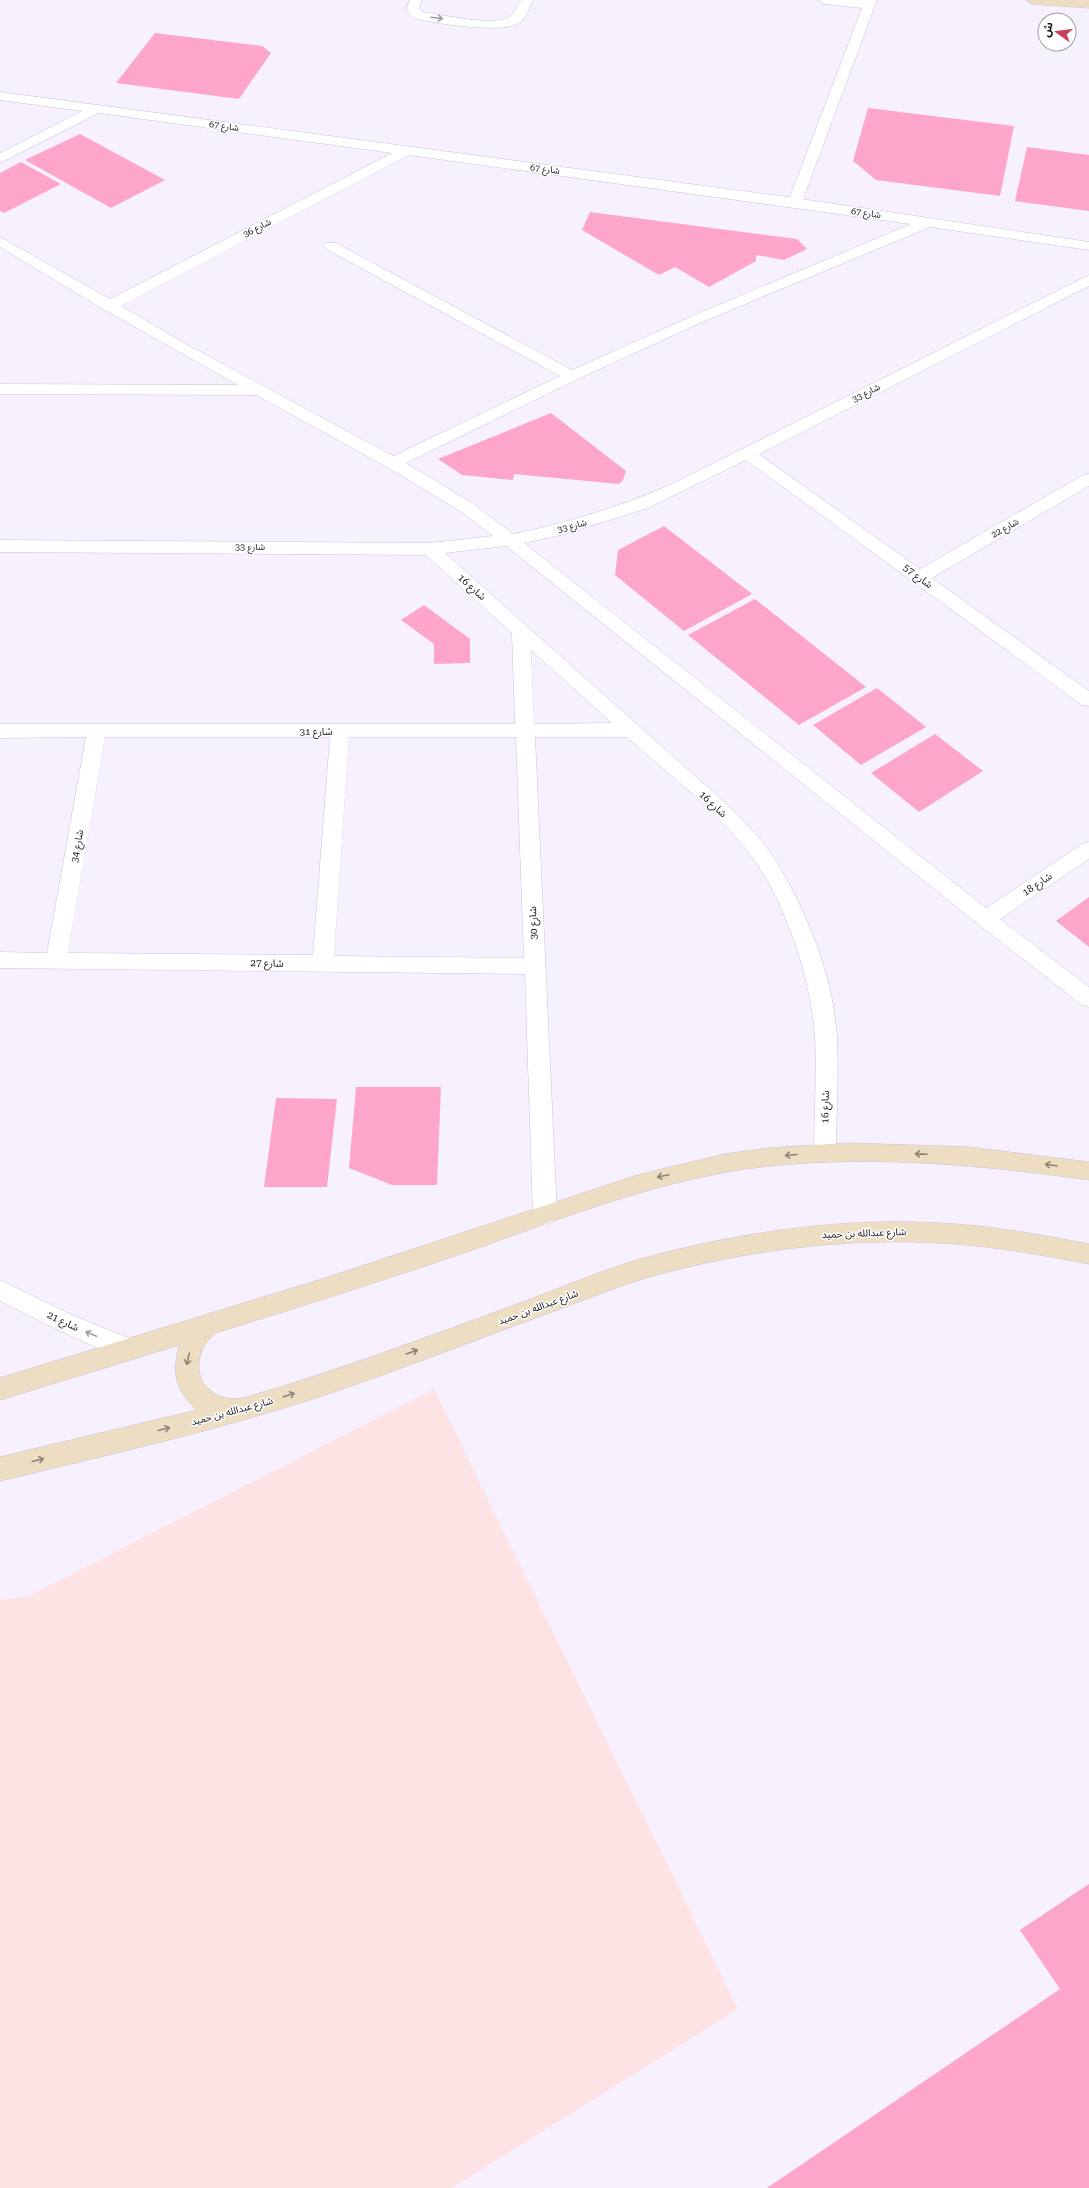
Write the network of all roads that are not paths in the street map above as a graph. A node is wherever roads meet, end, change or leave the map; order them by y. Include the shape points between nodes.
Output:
1 (416, 0) edge
2 (527, 0) edge
3 (824, 0) edge
4 (1032, 0) edge
5 (870, 3) edge
6 (1089, 4) edge
7 (0, 96) edge
8 (97, 109) junction
9 (406, 151) junction
10 (0, 159) edge
11 (795, 202) junction
12 (929, 222) junction
13 (2, 244) edge
14 (331, 246) dead end
15 (1089, 246) edge
16 (1089, 280) edge
17 (108, 306) junction
18 (572, 376) junction
19 (0, 389) edge
20 (256, 390) junction
21 (747, 453) junction
22 (393, 463) junction
23 (1085, 487) edge
24 (509, 540) junction
25 (0, 546) edge
26 (430, 549) junction
27 (920, 577) junction
28 (521, 631) junction
29 (1089, 700) edge
30 (340, 730) junction
31 (525, 730) junction
32 (631, 730) junction
33 (0, 731) edge
34 (98, 731) junction
35 (1089, 849) edge
36 (985, 919) junction
37 (0, 960) edge
38 (56, 960) junction
39 (323, 964) junction
40 (534, 966) junction
41 (1089, 999) edge
42 (825, 1153) junction
43 (1089, 1172) edge
44 (545, 1216) junction
45 (1089, 1254) edge
46 (0, 1290) edge
47 (207, 1326) junction
48 (127, 1349) junction
49 (0, 1389) edge
50 (233, 1412) junction
51 (0, 1470) edge

1 -> 2 street via 412,9 418,15 499,25 516,19
3 - 5 street
4 - 6 street
5 - 11 street
7 - 8 street, شارع 67
8 - 9 street, شارع 67
8 - 10 street
9 - 11 street, شارع 67
9 - 17 street, شارع 36
11 - 12 street, شارع 67
12 - 15 street, شارع 67
12 - 18 street via 695,320
13 - 17 street
14 - 18 street
16 - 21 street, شارع 33
17 - 20 street
18 - 22 street
19 - 20 street
20 - 22 street
21 - 24 street, شارع 33 via 642,504 563,529
21 - 27 street, شارع 57
22 - 24 street via 466,507
23 - 27 street, شارع 22
24 - 26 street, شارع 33
24 - 36 street
25 - 26 street, شارع 33
26 - 28 street, شارع 16
27 - 29 street, شارع 57
28 - 31 street, شارع 30
28 - 32 street, شارع 16
30 - 31 street, شارع 31
30 - 34 street, شارع 31
30 - 39 street
31 - 32 street, شارع 31
31 - 40 street, شارع 30
32 - 42 street, شارع 16 via 725,814 762,856 789,902 806,946 819,992 826,1038
33 - 34 street, شارع 31
34 - 38 street, شارع 34
35 - 36 street, شارع 18
36 - 41 street
37 - 38 street, شارع 27
38 - 39 street, شارع 27
39 - 40 street, شارع 27
40 - 44 street, شارع 30
43 -> 42 street via 965,1155
42 -> 44 street via 767,1157 654,1178 599,1195
44 - 47 street
50 -> 45 street, شارع عبدالله بن حميد via 327,1383 641,1270 738,1245 837,1232 938,1231 1040,1242
48 -> 46 street, شارع 21 via 66,1323
47 - 48 street
47 -> 50 street via 191,1345 189,1352 186,1367 192,1389 209,1405
48 - 49 street
51 -> 50 street, شارع عبدالله بن حميد

